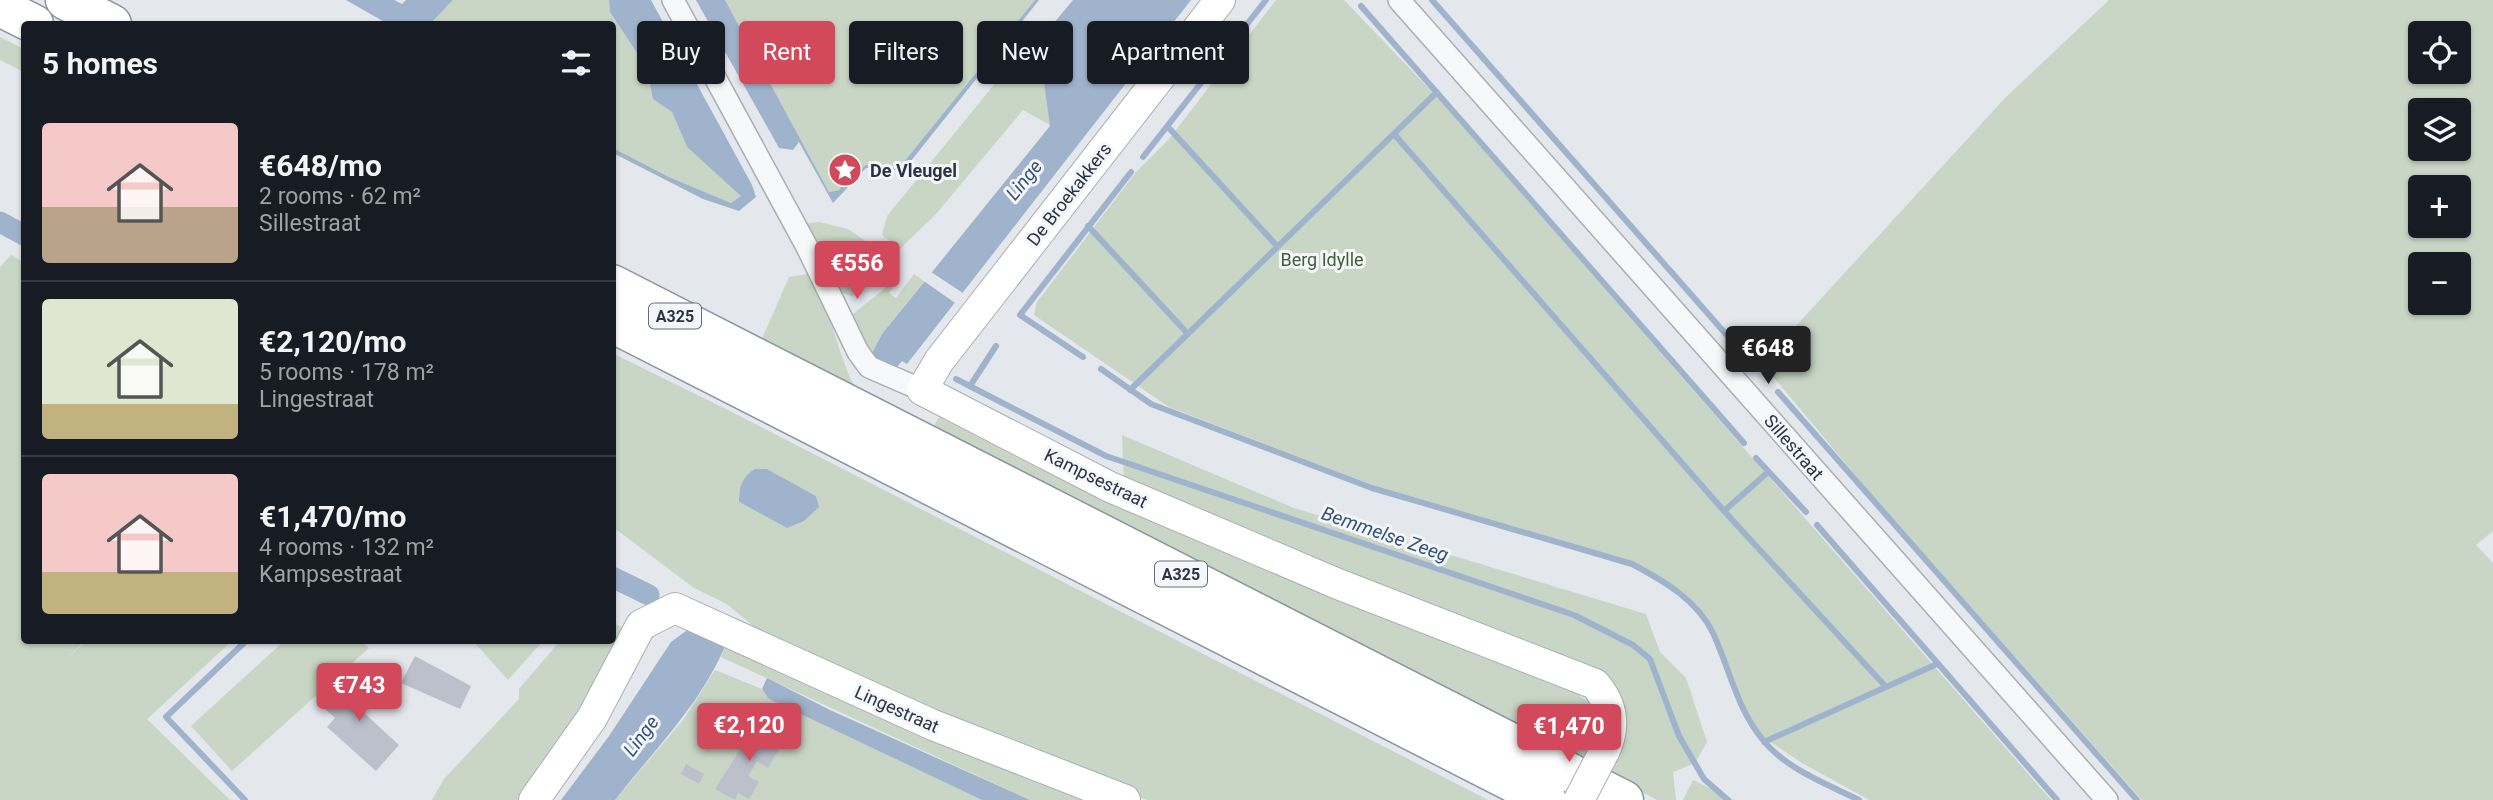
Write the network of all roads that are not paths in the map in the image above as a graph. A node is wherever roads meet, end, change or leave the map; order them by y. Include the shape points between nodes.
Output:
1 (65, 0) edge
2 (673, 0) edge
3 (1220, 0) edge
4 (1399, 0) edge
5 (0, 7) edge
6 (28, 21) edge
7 (106, 21) edge
8 (616, 286) edge
9 (616, 326) edge
10 (630, 337) edge
11 (922, 390) junction
12 (534, 800) edge
13 (1125, 800) edge
14 (1547, 800) edge
15 (1579, 800) edge
16 (1624, 800) edge
17 (2107, 800) edge

1 - 7 highway
2 - 11 street, Kampsestraat via 807,247 858,352 869,367
3 - 11 street, De Broekakkers via 946,351
4 - 17 street, Sillestraat
5 - 6 highway
8 - 16 highway, A325
9 - 10 highway, A325
10 - 14 highway, A325
11 - 15 street, Kampsestraat, bridge via 1110,487 1338,584 1595,684 1612,718 1612,734
12 - 13 street, Lingestraat via 592,718 641,625 675,608 933,725

